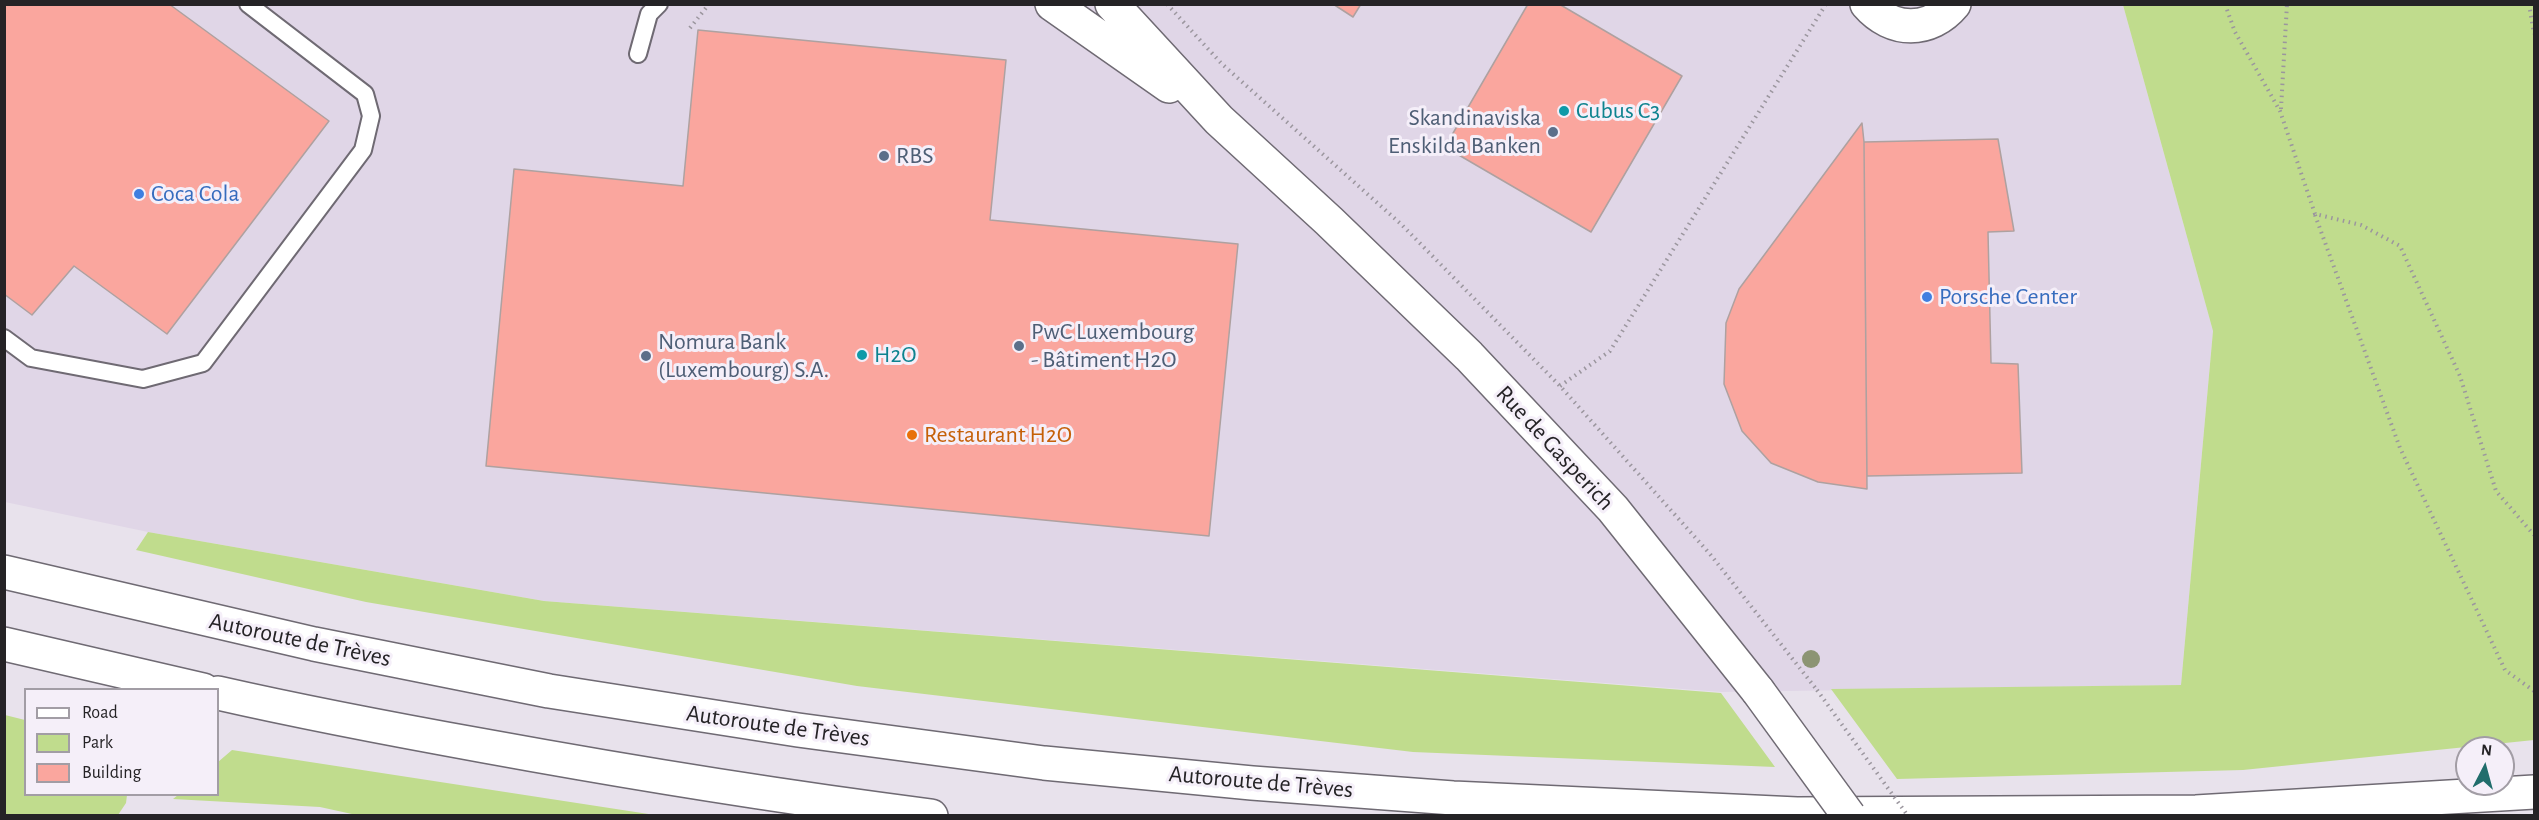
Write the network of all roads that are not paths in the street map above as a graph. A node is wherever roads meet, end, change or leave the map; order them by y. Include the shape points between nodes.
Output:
1 (248, 4) edge
2 (659, 4) edge
3 (1052, 4) edge
4 (1112, 4) edge
5 (1867, 4) edge
6 (1954, 4) edge
7 (638, 54) dead end
8 (1219, 120) junction
9 (4, 338) edge
10 (4, 572) edge
11 (4, 644) edge
12 (194, 688) edge
13 (219, 693) edge
14 (2535, 792) edge
15 (931, 816) edge
16 (1849, 816) edge

1 - 9 lane via 365,94 371,116 363,150 203,363 143,379 31,358
2 - 7 lane via 649,14
3 - 8 main road, Rue de Gasperich
4 - 8 main road, Rue de Gasperich
5 - 6 main road via 1875,15 1910,27 1929,24
8 - 16 main road, Rue de Gasperich, bridge via 1485,373 1613,509 1758,692
10 - 14 main road, Autoroute de Trèves via 314,645 549,691 1021,760 1252,783 1453,798 1797,814 2196,812
11 - 12 main road
13 - 15 main road via 305,713 564,760 790,798

